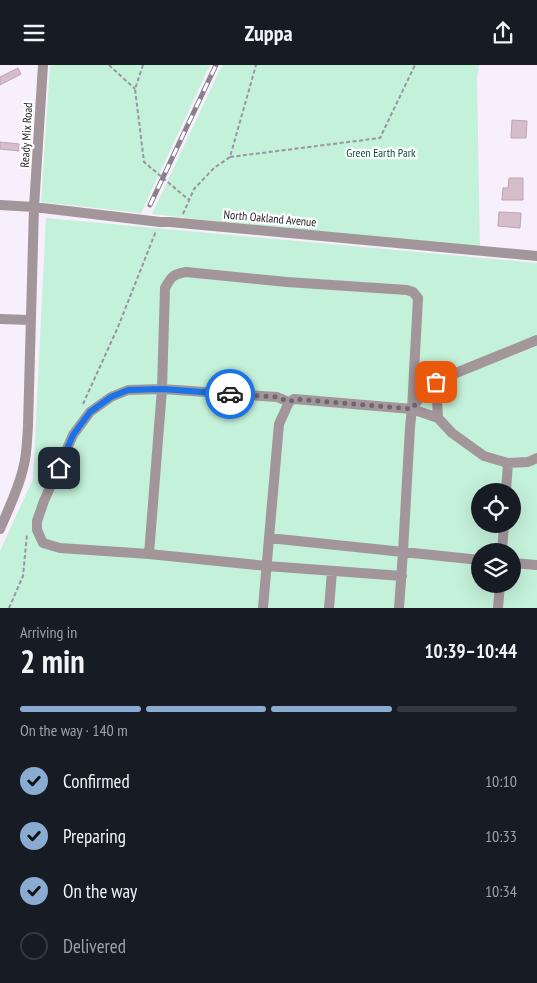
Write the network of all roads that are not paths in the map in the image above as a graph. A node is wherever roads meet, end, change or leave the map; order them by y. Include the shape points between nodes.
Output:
1 (43, 65) edge
2 (0, 205) edge
3 (34, 207) junction
4 (537, 256) edge
5 (0, 319) edge
6 (30, 320) junction
7 (537, 340) edge
8 (446, 377) junction
9 (162, 389) junction
10 (290, 402) junction
11 (412, 409) junction
12 (438, 418) junction
13 (537, 458) edge
14 (508, 463) junction
15 (507, 483) edge
16 (0, 529) edge
17 (269, 538) junction
18 (404, 552) junction
19 (149, 554) junction
20 (471, 559) edge
21 (521, 564) edge
22 (537, 565) edge
23 (267, 566) junction
24 (332, 571) junction
25 (402, 576) junction
26 (499, 593) edge
27 (264, 608) edge
28 (329, 608) edge
29 (399, 608) edge
30 (498, 608) edge

1 - 3 street, Ready Mix Road
2 - 3 street, North Oakland Avenue
3 - 4 street, North Oakland Avenue via 160,222
3 - 6 street, Ready Mix Road
5 - 6 street
6 - 16 street, Ready Mix Road via 26,454 16,491
7 - 8 street
8 - 11 street via 426,388
8 - 12 street via 436,399
9 - 10 street via 277,397
9 - 11 street via 166,288 176,273 186,272 413,292 418,298
9 - 19 street
9 - 19 street via 128,390 90,412 73,435 37,521 43,543 60,548
10 - 11 street via 294,399
10 - 17 street via 279,424
11 - 12 street
11 - 18 street
12 - 14 street via 452,433 484,456
13 - 14 street
14 - 15 street
17 - 18 street
17 - 23 street
18 - 20 street
18 - 25 street
19 - 23 street
21 - 22 street
23 - 24 street
23 - 27 street
24 - 25 street
24 - 28 street
25 - 29 street
26 - 30 street

